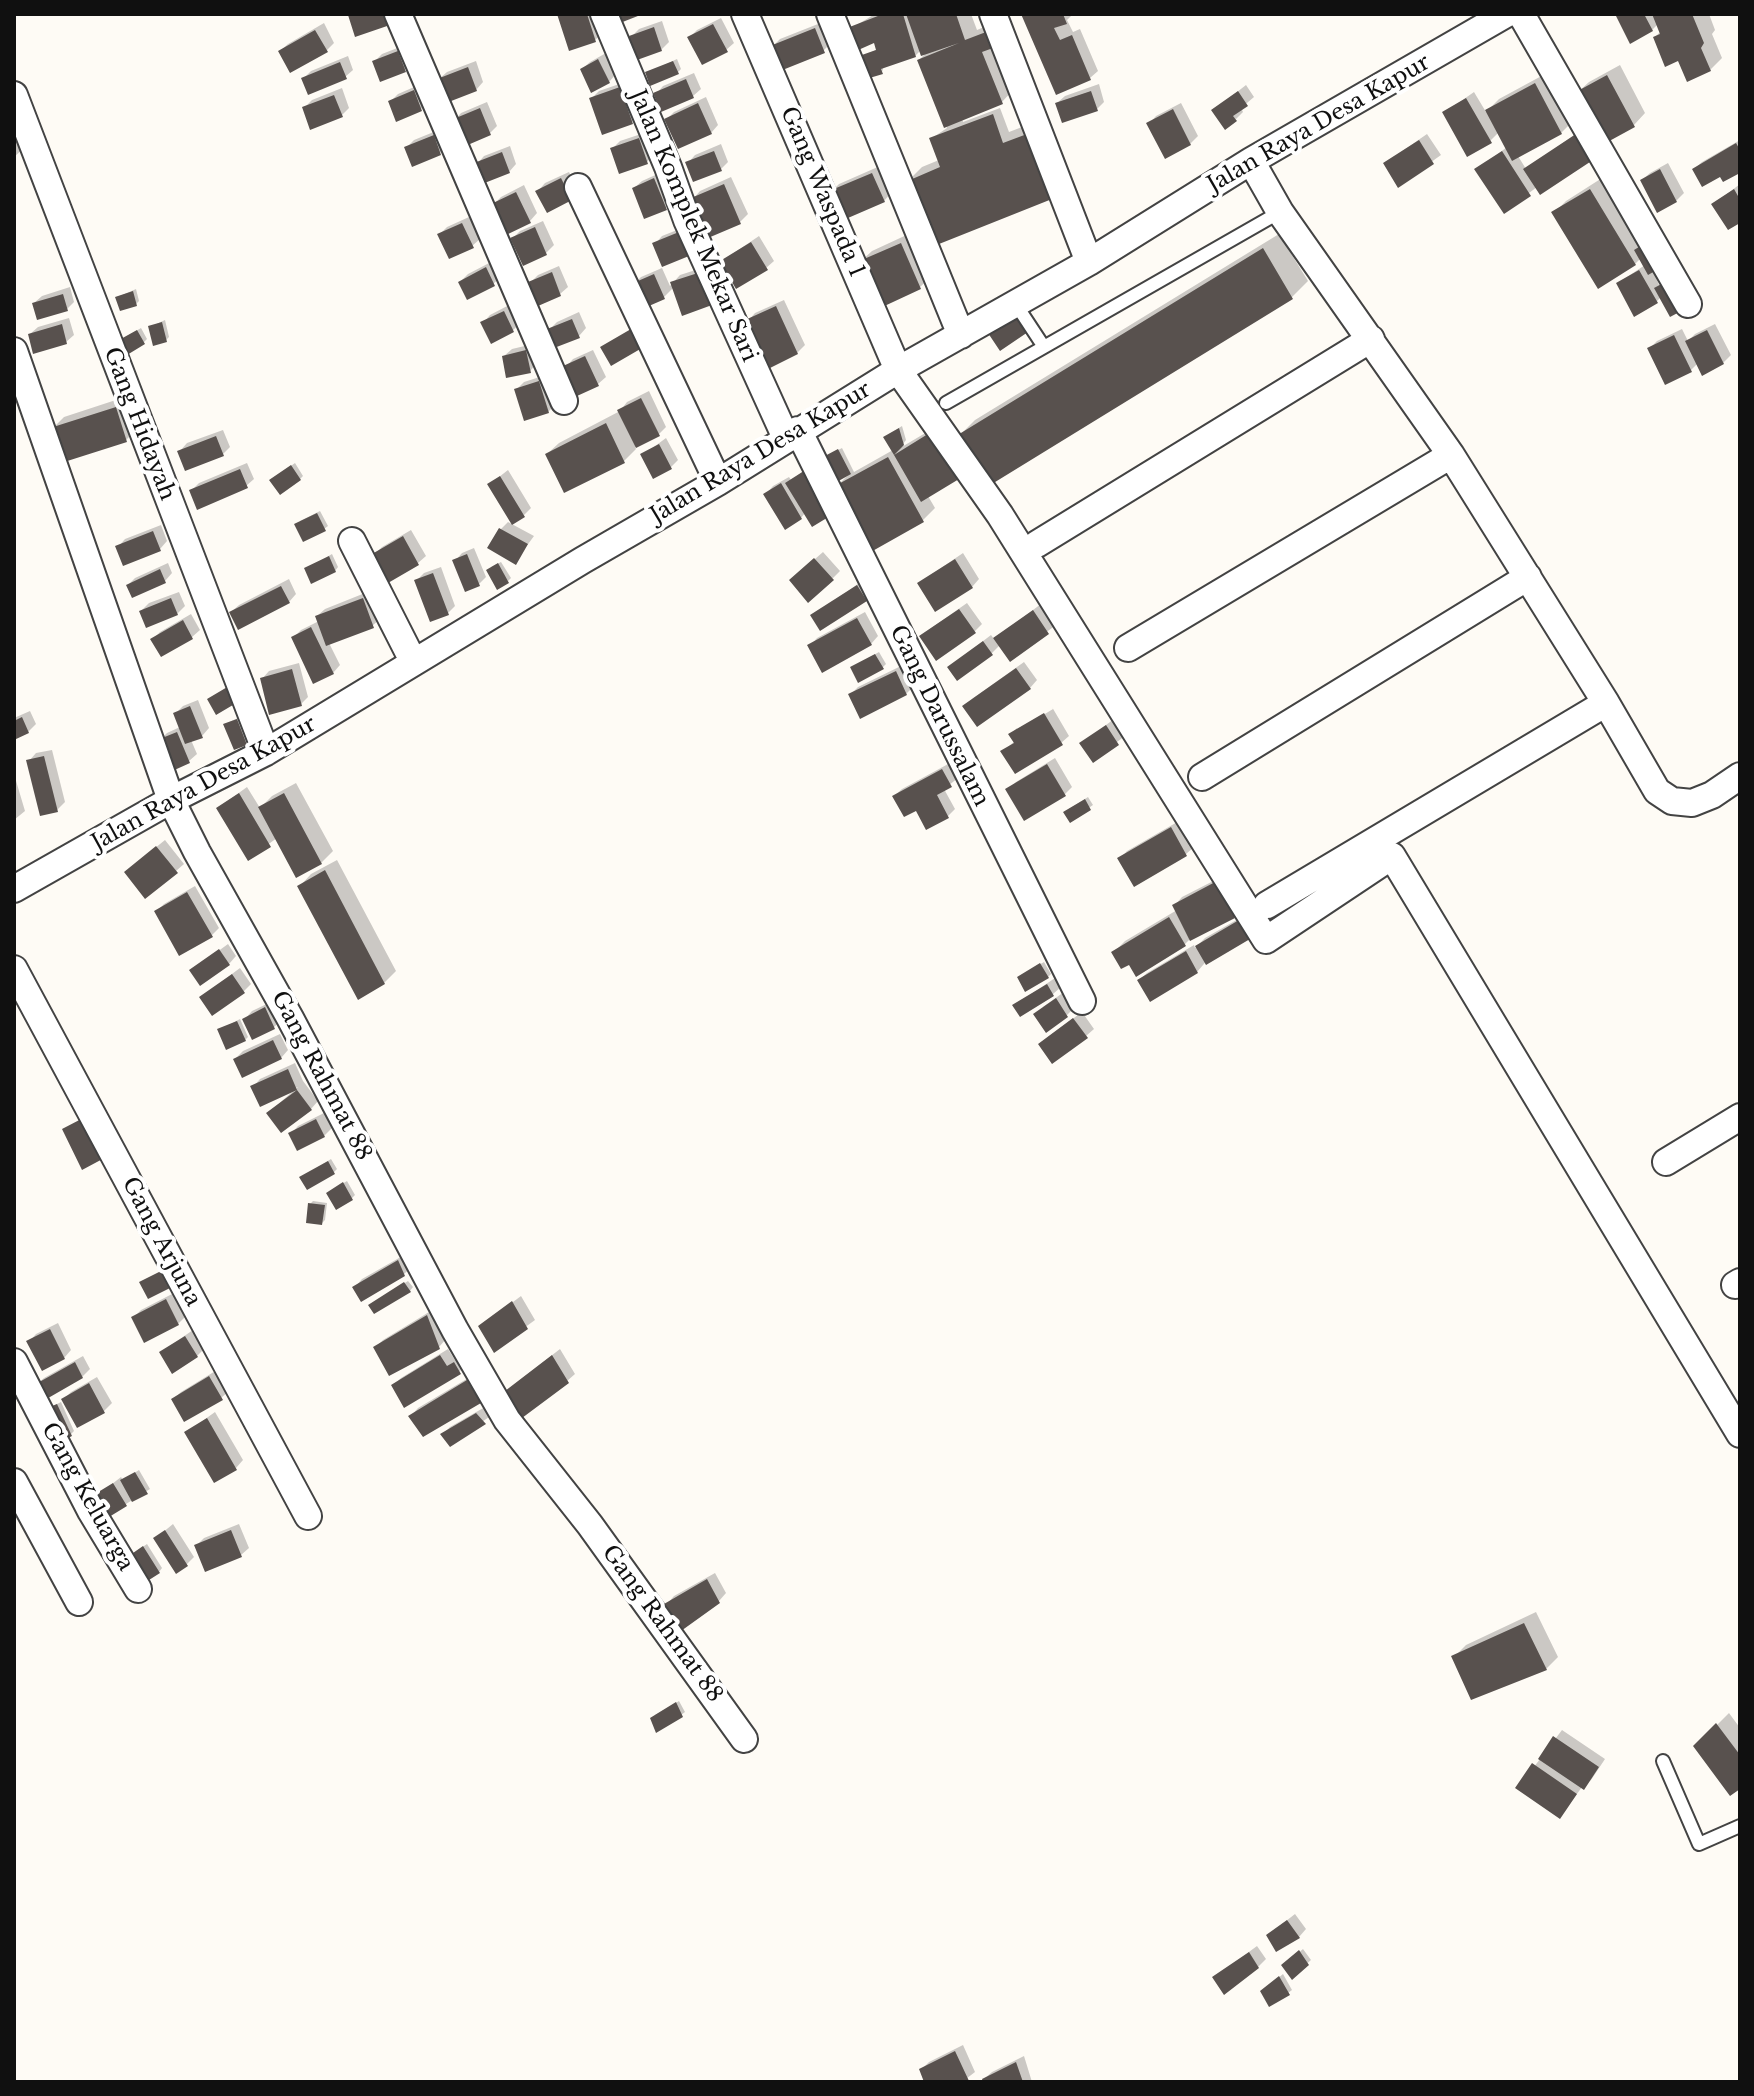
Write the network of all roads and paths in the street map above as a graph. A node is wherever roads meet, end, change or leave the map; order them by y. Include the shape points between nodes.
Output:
1 (398, 14) edge
2 (604, 14) edge
3 (745, 14) edge
4 (830, 14) edge
5 (993, 14) edge
6 (1506, 14) edge
7 (1521, 14) edge
8 (14, 95) edge
9 (1251, 161) junction
10 (578, 187) dead end
11 (1280, 212) junction
12 (1089, 262) junction
13 (1015, 303) junction
14 (1688, 304) dead end
15 (961, 335) junction
16 (1371, 339) junction
17 (1044, 347) junction
18 (14, 351) edge
19 (898, 370) junction
20 (564, 401) dead end
21 (946, 403) dead end
22 (792, 434) junction
23 (1451, 455) junction
24 (718, 482) junction
25 (352, 541) dead end
26 (1037, 544) dead end
27 (1528, 577) junction
28 (1128, 648) dead end
29 (413, 661) junction
30 (1606, 703) junction
31 (266, 752) junction
32 (1740, 776) edge
33 (1202, 777) dead end
34 (171, 800) junction
35 (14, 889) edge
36 (1267, 905) dead end
37 (14, 969) edge
38 (1082, 1001) dead end
39 (1740, 1117) edge
40 (1666, 1162) dead end
41 (14, 1362) edge
42 (1740, 1434) edge
43 (14, 1482) edge
44 (308, 1516) dead end
45 (138, 1589) dead end
46 (79, 1602) dead end
47 (744, 1739) dead end
48 (1663, 1761) dead end
49 (1740, 1826) edge

1 - 20 street
2 - 22 street, Jalan Komplek Mekar Sari via 687,220
3 - 19 street, Gang Waspada 1
4 - 15 street
5 - 12 street
6 - 9 street, Jalan Raya Desa Kapur
7 - 14 street
8 - 31 street, Gang Hidayah
9 - 11 street
9 - 12 street, Jalan Raya Desa Kapur
10 - 24 street
11 - 16 street
11 - 17 lane
12 - 13 street, Jalan Raya Desa Kapur
13 - 15 street, Jalan Raya Desa Kapur
13 - 17 lane
15 - 19 street, Jalan Raya Desa Kapur
16 - 23 street
16 - 26 street
17 - 21 lane
18 - 34 street, Gang Rahmat 88
19 - 22 street, Jalan Raya Desa Kapur
19 - 42 street, Gang Waspada 1 via 1000,515 1266,940 1392,856
22 - 24 street, Jalan Raya Desa Kapur
22 - 38 street, Gang Darussalam
23 - 27 street
23 - 28 street
24 - 29 street, Jalan Raya Desa Kapur
25 - 29 street
27 - 30 street
27 - 33 street
29 - 31 street, Jalan Raya Desa Kapur
30 - 32 street via 1657,791 1672,801 1692,803
30 - 36 street
31 - 34 street, Jalan Raya Desa Kapur
34 - 35 street, Jalan Raya Desa Kapur
34 - 47 street, Gang Rahmat 88 via 507,1420 590,1525
37 - 44 street, Gang Arjuna
39 - 40 street
41 - 45 street, Gang Keluarga
43 - 46 street
48 - 49 lane via 1699,1844

